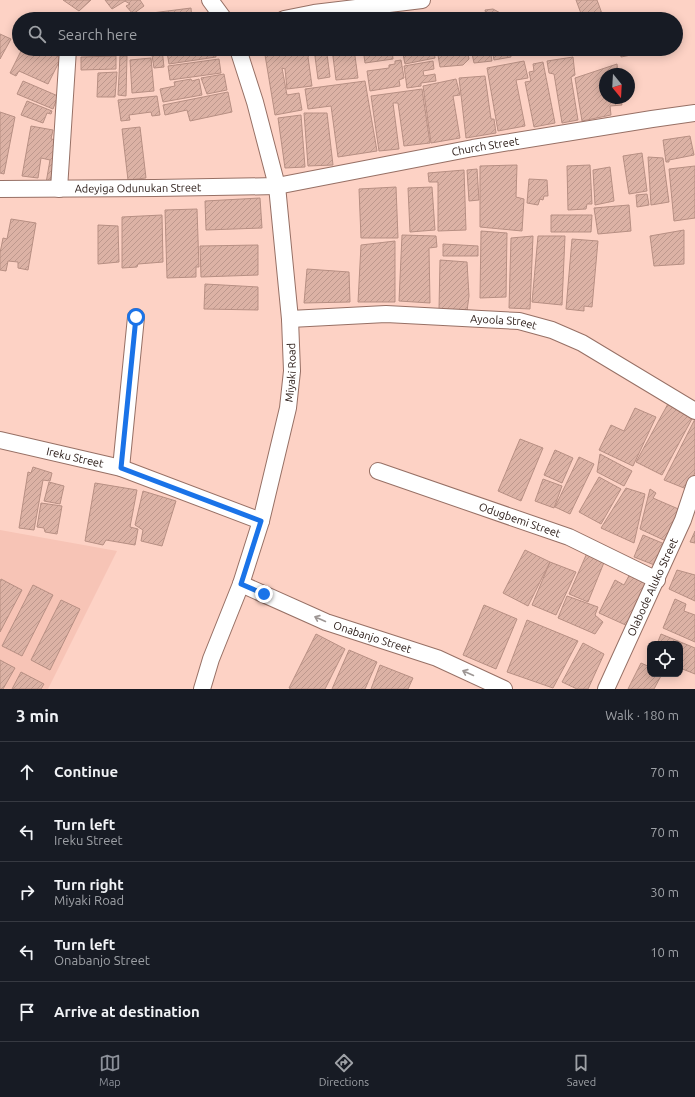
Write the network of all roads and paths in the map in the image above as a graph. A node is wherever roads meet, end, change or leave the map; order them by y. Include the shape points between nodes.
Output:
1 (210, 0) edge
2 (422, 0) edge
3 (219, 12) edge
4 (322, 12) edge
5 (68, 56) edge
6 (240, 56) edge
7 (695, 113) edge
8 (277, 186) junction
9 (0, 189) edge
10 (59, 189) junction
11 (136, 317) dead end
12 (290, 319) junction
13 (695, 411) edge
14 (0, 440) edge
15 (121, 468) junction
16 (378, 471) dead end
17 (695, 484) edge
18 (261, 521) junction
19 (657, 580) junction
20 (241, 584) junction
21 (202, 689) edge
22 (504, 689) edge
23 (606, 689) edge

1 - 3 street
2 - 4 street
5 - 10 street
6 - 8 street, Miyaki Road
7 - 8 street, Church Street via 473,148
8 - 10 street, Adeyiga Odunukan Street
8 - 12 street, Miyaki Road
9 - 10 street, Adeyiga Odunukan Street
11 - 15 street
12 - 13 street, Ayoola Street via 386,314 519,321 552,330 582,343
12 - 18 street, Miyaki Road via 292,371 288,408
14 - 15 street, Ireku Street
15 - 18 street, Ireku Street
16 - 19 street, Odugbemi Street via 569,537
17 - 19 street, Olabode Aluko Street via 683,520
18 - 20 street, Miyaki Road
19 - 23 street, Olabode Aluko Street
20 - 21 street, Miyaki Road via 211,659
22 -> 20 street, Onabanjo Street via 437,658 326,622

